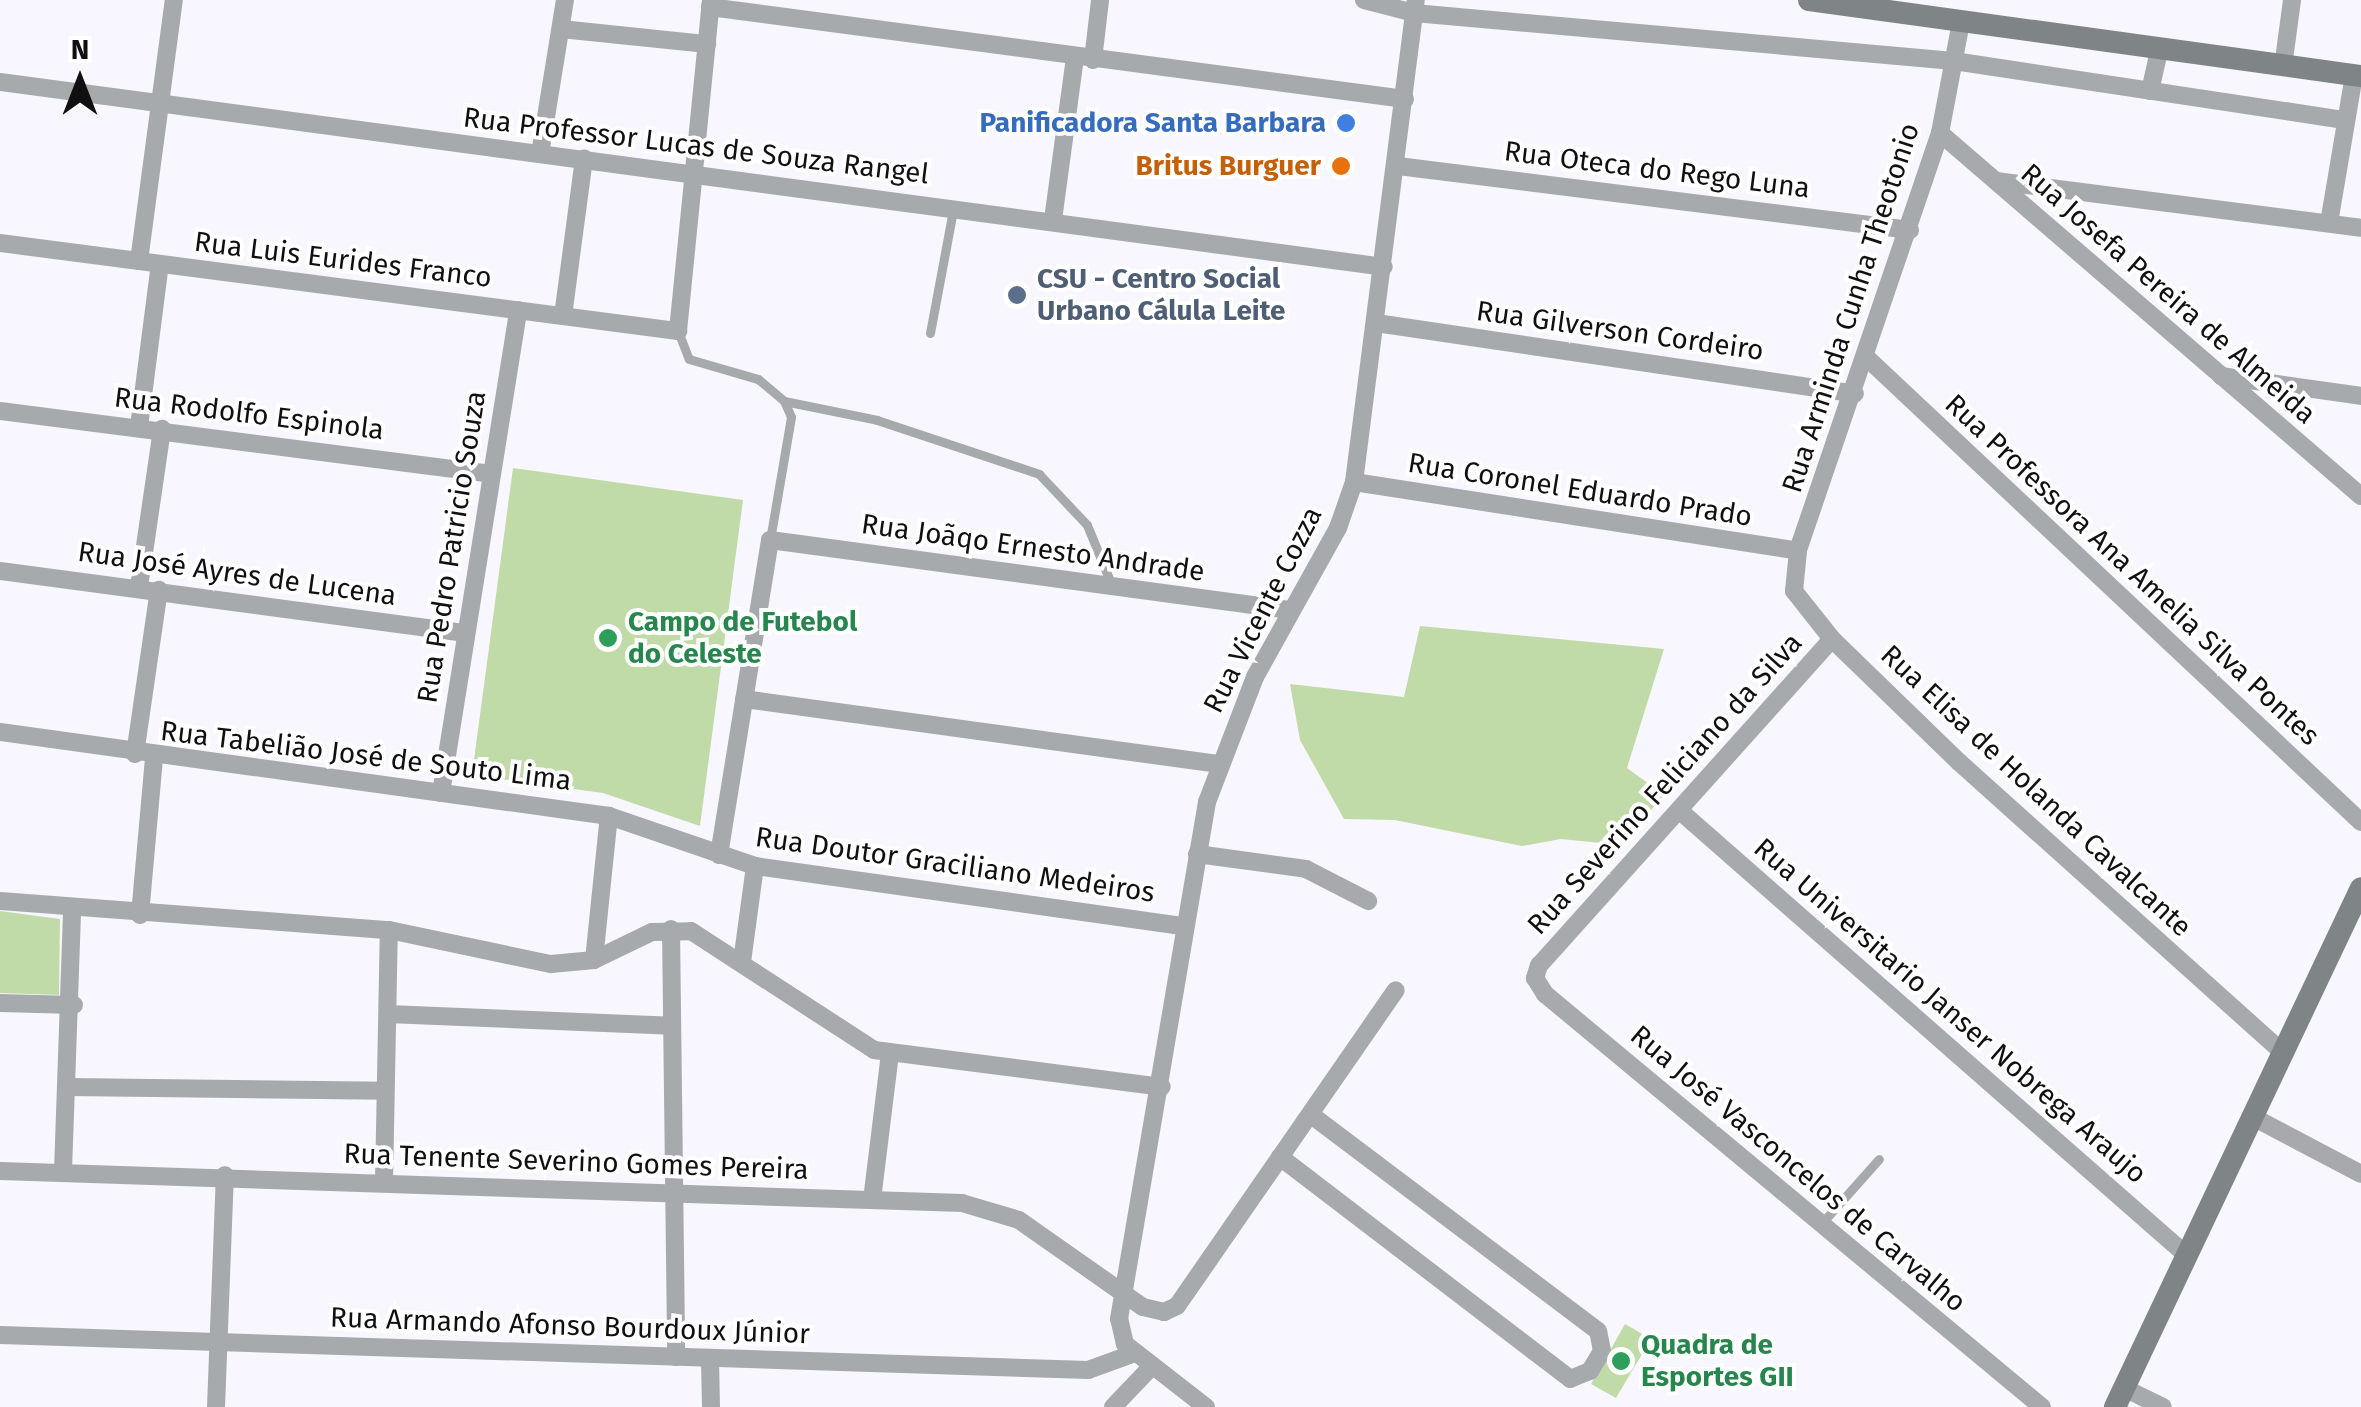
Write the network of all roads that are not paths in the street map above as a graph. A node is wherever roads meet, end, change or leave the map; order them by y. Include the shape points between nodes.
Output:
1 (174, 0) edge
2 (566, 0) edge
3 (1100, 0) edge
4 (1364, 0) edge
5 (1809, 0) edge
6 (2292, 0) edge
7 (711, 4) edge
8 (1415, 6) edge
9 (1960, 22) junction
10 (561, 29) junction
11 (707, 44) junction
12 (2159, 51) junction
13 (1084, 59) junction
14 (1954, 62) junction
15 (2283, 67) junction
16 (2358, 75) edge
17 (0, 82) edge
18 (2150, 90) junction
19 (1405, 99) junction
20 (160, 102) junction
21 (2345, 120) junction
22 (1940, 133) junction
23 (540, 154) junction
24 (584, 158) junction
25 (1398, 166) junction
26 (698, 174) junction
27 (1995, 181) junction
28 (954, 207) junction
29 (1053, 220) junction
30 (2329, 224) junction
31 (2361, 228) edge
32 (1910, 230) junction
33 (0, 243) edge
34 (139, 261) junction
35 (160, 264) junction
36 (1384, 267) junction
37 (518, 310) junction
38 (563, 316) junction
39 (1376, 324) junction
40 (678, 331) junction
41 (930, 333) dead end
42 (1866, 357) junction
43 (2221, 376) junction
44 (1855, 394) junction
45 (2361, 396) edge
46 (784, 401) junction
47 (0, 411) edge
48 (139, 427) junction
49 (162, 429) junction
50 (492, 474) junction
51 (1354, 482) junction
52 (2361, 496) edge
53 (770, 540) junction
54 (1798, 551) junction
55 (0, 571) edge
56 (1112, 586) junction
57 (139, 587) junction
58 (160, 590) junction
59 (1289, 610) junction
60 (466, 633) junction
61 (1832, 639) junction
62 (744, 698) junction
63 (0, 732) edge
64 (134, 754) junction
65 (154, 757) junction
66 (1220, 764) junction
67 (441, 793) junction
68 (1680, 810) junction
69 (609, 816) junction
70 (2361, 822) edge
71 (1197, 854) junction
72 (719, 855) junction
73 (754, 866) junction
74 (2361, 888) edge
75 (0, 901) edge
76 (1368, 901) dead end
77 (72, 910) junction
78 (140, 915) junction
79 (1184, 926) junction
80 (671, 928) junction
81 (389, 930) junction
82 (594, 960) junction
83 (742, 962) junction
84 (1540, 965) joint
85 (1396, 990) dead end
86 (0, 1002) edge
87 (74, 1005) junction
88 (388, 1014) junction
89 (671, 1026) junction
90 (2281, 1052) junction
91 (890, 1054) junction
92 (68, 1087) junction
93 (1162, 1088) junction
94 (386, 1091) junction
95 (1312, 1115) junction
96 (2251, 1116) junction
97 (1280, 1157) junction
98 (1879, 1159) dead end
99 (0, 1171) edge
100 (63, 1171) junction
101 (2361, 1174) edge
102 (225, 1175) junction
103 (384, 1182) junction
104 (673, 1194) junction
105 (872, 1200) junction
106 (1821, 1224) junction
107 (2184, 1253) junction
108 (1126, 1292) junction
109 (0, 1335) edge
110 (217, 1341) junction
111 (1135, 1353) junction
112 (676, 1357) junction
113 (710, 1359) junction
114 (1152, 1366) junction
115 (2120, 1398) edge
116 (216, 1407) edge
117 (711, 1407) edge
118 (1113, 1407) edge
119 (1206, 1407) edge
120 (2042, 1407) edge
121 (2163, 1407) edge

1 - 20 street
2 - 10 street
3 - 13 street
4 - 8 street
5 - 9 main road
6 - 15 street
7 - 11 street
7 - 13 street
8 - 14 street
8 - 19 street, Rua Vicente Cozza
9 - 12 main road
9 - 14 street, Rua Arminda Cunha Theotonio
10 - 11 street
10 - 23 street
11 - 26 street
12 - 15 main road
12 - 18 street
13 - 19 street
13 - 29 street
14 - 18 street
14 - 22 street, Rua Arminda Cunha Theotonio
15 - 16 main road
16 - 21 street
17 - 20 street, Rua Professor Lucas de Souza Rangel
18 - 21 street
19 - 25 street, Rua Vicente Cozza
20 - 23 street, Rua Professor Lucas de Souza Rangel
20 - 34 street
21 - 30 street
22 - 27 street, Rua Josefa Pereira de Almeida
22 - 32 street, Rua Arminda Cunha Theotonio
23 - 24 street, Rua Professor Lucas de Souza Rangel
24 - 26 street, Rua Professor Lucas de Souza Rangel
24 - 38 street
25 - 32 street, Rua Oteca do Rego Luna
25 - 36 street, Rua Vicente Cozza
26 - 28 street, Rua Professor Lucas de Souza Rangel
26 - 40 street
27 - 30 street
27 - 43 street, Rua Josefa Pereira de Almeida
28 - 29 street, Rua Professor Lucas de Souza Rangel
28 - 41 lane
29 - 36 street, Rua Professor Lucas de Souza Rangel
30 - 31 street
32 - 42 street, Rua Arminda Cunha Theotonio
33 - 34 street, Rua Luis Eurides Franco
34 - 35 street, Rua Luis Eurides Franco
35 - 37 street, Rua Luis Eurides Franco
35 - 48 street
36 - 39 street, Rua Vicente Cozza
37 - 38 street, Rua Luis Eurides Franco
37 - 50 street, Rua Pedro Patricio Souza
38 - 40 street, Rua Luis Eurides Franco
39 - 44 street, Rua Gilverson Cordeiro
39 - 51 street, Rua Vicente Cozza
40 - 46 lane via 689,360 758,379
42 - 44 street, Rua Arminda Cunha Theotonio
42 - 70 street, Rua Professora Ana Amelia Silva Pontes
43 - 45 street
43 - 52 street, Rua Josefa Pereira de Almeida
44 - 54 street, Rua Arminda Cunha Theotonio
46 - 53 lane via 791,417
46 - 56 lane via 876,420 1040,474 1086,525
47 - 48 street, Rua Rodolfo Espinola
48 - 49 street, Rua Rodolfo Espinola
49 - 50 street, Rua Rodolfo Espinola
49 - 57 street
50 - 60 street, Rua Pedro Patricio Souza
51 - 54 street, Rua Coronel Eduardo Prado
51 - 59 street, Rua Vicente Cozza via 1338,528
53 - 56 street, Rua Joãqo Ernesto Andrade
53 - 62 street
54 - 61 street, Rua Elisa de Holanda Cavalcante via 1794,591
55 - 57 street, Rua José Ayres de Lucena
56 - 59 street, Rua Joãqo Ernesto Andrade
57 - 58 street, Rua José Ayres de Lucena
58 - 60 street, Rua José Ayres de Lucena
58 - 64 street
59 - 66 street, Rua Vicente Cozza
60 - 67 street, Rua Pedro Patricio Souza
61 - 68 street, Rua Severino Feliciano da Silva
61 - 90 street, Rua Elisa de Holanda Cavalcante
62 - 66 street
62 - 72 street
63 - 64 street, Rua Tabelião José de Souto Lima
64 - 65 street, Rua Tabelião José de Souto Lima
65 - 67 street, Rua Tabelião José de Souto Lima
65 - 78 street
66 - 71 street, Rua Vicente Cozza
67 - 69 street, Rua Tabelião José de Souto Lima
68 - 84 street, Rua Severino Feliciano da Silva
68 - 107 street, Rua Universitario Janser Nobrega Araujo
69 - 72 street, Rua Tabelião José de Souto Lima
69 - 82 street
71 - 76 street via 1306,869
71 - 79 street, Rua Vicente Cozza
72 - 73 street, Rua Doutor Graciliano Medeiros
73 - 79 street, Rua Doutor Graciliano Medeiros
73 - 83 street
74 - 90 main road
75 - 77 street
77 - 78 street
77 - 87 street
78 - 81 street
79 - 93 street, Rua Vicente Cozza
80 - 82 street
80 - 83 street via 712,940
80 - 89 street
81 - 82 street via 515,960
81 - 88 street
83 - 91 street via 856,1042
84 - 106 street, Rua José Vasconcelos de Carvalho via 1535,978 1545,994
85 - 95 street, Rua Tenente Severino Gomes Pereira
86 - 87 street
87 - 92 street
88 - 89 street
88 - 94 street
89 - 104 street
90 - 96 main road
91 - 93 street
91 - 105 street
92 - 94 street
92 - 100 street
93 - 108 street, Rua Vicente Cozza
94 - 103 street
95 - 97 street, Rua Tenente Severino Gomes Pereira
95 - 97 street via 1598,1332 1602,1351 1590,1371 1570,1379
96 - 101 street
96 - 107 main road
97 - 108 street, Rua Tenente Severino Gomes Pereira via 1177,1306 1156,1312
98 - 106 lane
99 - 100 street, Rua Tenente Severino Gomes Pereira
100 - 102 street, Rua Tenente Severino Gomes Pereira
102 - 103 street, Rua Tenente Severino Gomes Pereira
102 - 110 street
103 - 104 street, Rua Tenente Severino Gomes Pereira
104 - 105 street, Rua Tenente Severino Gomes Pereira
104 - 112 street
105 - 108 street, Rua Tenente Severino Gomes Pereira via 992,1209
106 - 120 street, Rua José Vasconcelos de Carvalho
107 - 115 main road
108 - 111 street, Rua Vicente Cozza via 1118,1328
109 - 110 street, Rua Armando Afonso Bourdoux Júnior
110 - 112 street, Rua Armando Afonso Bourdoux Júnior
110 - 116 street
111 - 113 street, Rua Armando Afonso Bourdoux Júnior via 1088,1370
111 - 114 street
112 - 113 street, Rua Armando Afonso Bourdoux Júnior
113 - 117 street
114 - 118 street
114 - 119 street
115 - 121 street

